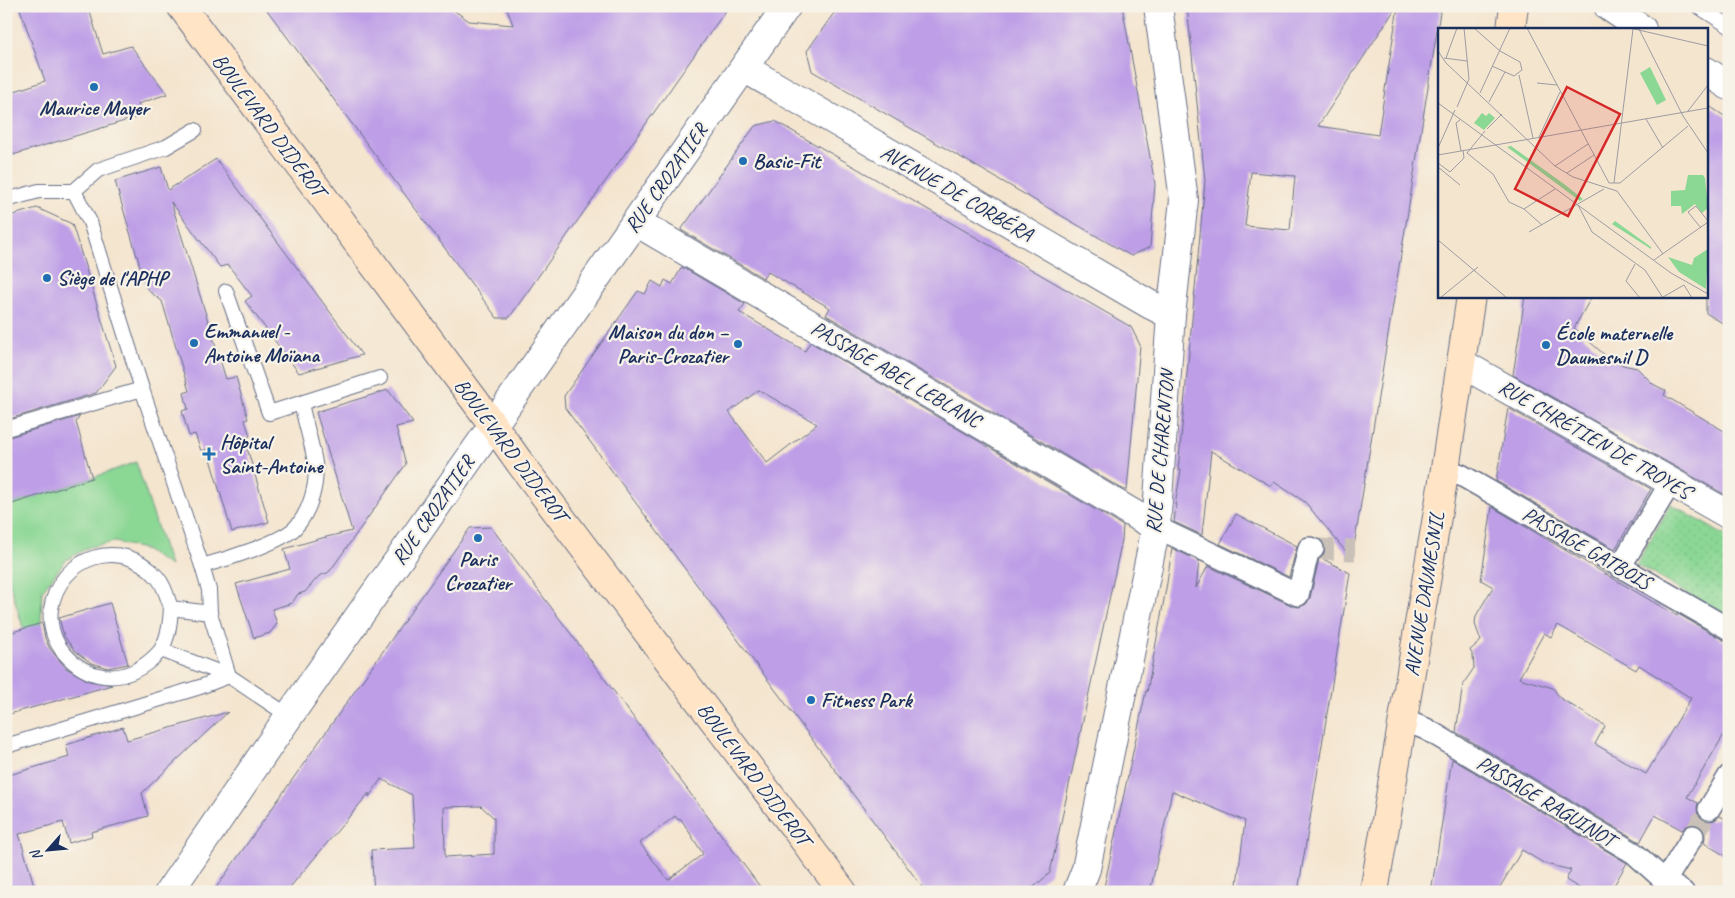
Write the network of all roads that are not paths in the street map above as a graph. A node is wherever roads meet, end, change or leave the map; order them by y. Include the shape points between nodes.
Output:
1 (181, 6) edge
2 (787, 6) edge
3 (1158, 6) edge
4 (1514, 6) edge
5 (1608, 6) edge
6 (1698, 6) edge
7 (1729, 26) edge
8 (1511, 28) edge
9 (1641, 28) edge
10 (744, 68) junction
11 (1708, 72) edge
12 (1729, 86) edge
13 (195, 130) dead end
14 (74, 191) junction
15 (6, 200) edge
16 (636, 222) junction
17 (226, 291) dead end
18 (1471, 298) edge
19 (1171, 315) junction
20 (1461, 363) junction
21 (380, 378) dead end
22 (142, 389) junction
23 (301, 403) junction
24 (493, 425) junction
25 (6, 429) edge
26 (1445, 469) junction
27 (1671, 482) junction
28 (1729, 515) edge
29 (1156, 527) junction
30 (1313, 549) dead end
31 (202, 566) junction
32 (1620, 567) junction
33 (171, 608) junction
34 (210, 613) junction
35 (1729, 629) edge
36 (161, 650) junction
37 (229, 676) junction
38 (289, 716) junction
39 (1403, 720) junction
40 (6, 746) edge
41 (1729, 776) edge
42 (1709, 809) tunnel mouth
43 (1692, 836) tunnel mouth
44 (1674, 886) edge
45 (169, 892) edge
46 (843, 892) edge
47 (1077, 892) edge
48 (1374, 892) edge

1 - 24 main road, BOULEVARD DIDEROT
2 - 10 street, RUE CROZATIER
3 - 19 street, RUE DE CHARENTON via 1184,200
4 - 8 main road
5 - 9 street
6 - 7 lane
10 - 16 street, RUE CROZATIER
10 - 19 street, AVENUE DE CORBÉRA
11 - 12 street
13 - 14 lane via 166,147 98,170
14 - 15 lane via 39,191
14 - 22 lane via 90,222
16 - 24 street, RUE CROZATIER
16 - 29 street, PASSAGE ABEL LEBLANC
17 - 23 lane via 269,413
18 - 20 main road, AVENUE DAUMESNIL
19 - 29 street, RUE DE CHARENTON
20 - 26 main road, AVENUE DAUMESNIL
20 - 27 street, RUE CHRÉTIEN DE TROYES
21 - 23 lane
22 - 25 lane
22 - 31 lane
23 - 31 lane via 315,464 312,494 306,512 295,528 284,536
24 - 38 street, RUE CROZATIER
24 - 46 main road, BOULEVARD DIDEROT
26 - 32 street, PASSAGE GATBOIS via 1461,475
26 - 39 main road, AVENUE DAUMESNIL
27 - 28 street, RUE CHRÉTIEN DE TROYES
27 - 32 street
29 - 30 street via 1298,595 1309,548
29 - 47 street, RUE DE CHARENTON via 1086,869
31 - 34 lane via 209,590
32 - 35 street, PASSAGE GATBOIS
33 - 34 lane
33 - 36 lane via 170,626
33 - 36 lane via 166,590 157,577 135,560 122,556 106,555 78,565 59,584 53,599 50,615 57,644 68,659 83,669 105,676 128,674 143,667
34 - 37 lane
36 - 37 lane
37 - 38 lane
37 - 40 lane
38 - 45 street, RUE CROZATIER
39 - 44 street, PASSAGE RAGUINOT via 1426,729 1634,853
39 - 48 main road, AVENUE DAUMESNIL
41 - 42 street
43 - 44 street

